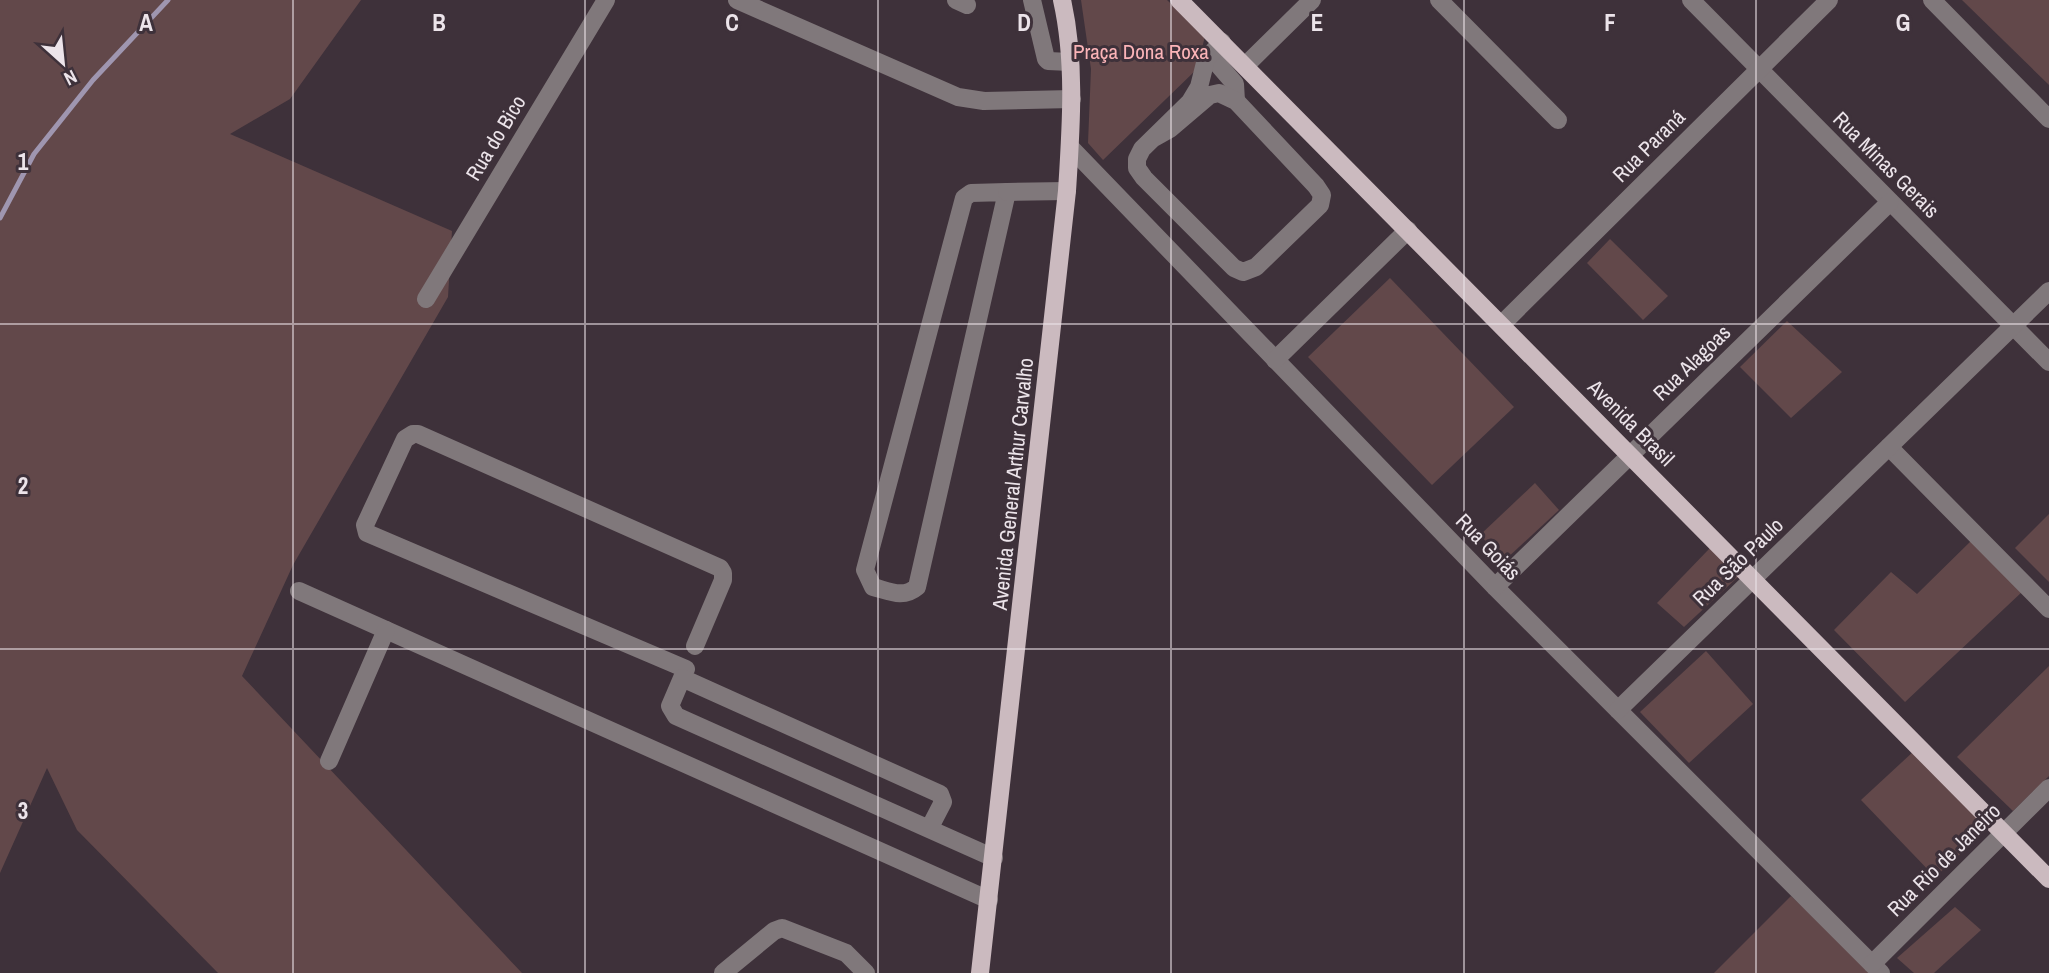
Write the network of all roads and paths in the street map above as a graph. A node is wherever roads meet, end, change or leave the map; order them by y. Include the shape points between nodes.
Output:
1 (606, 0) edge
2 (737, 0) edge
3 (1032, 0) edge
4 (1062, 0) edge
5 (1179, 0) edge
6 (1312, 0) edge
7 (1439, 0) edge
8 (1690, 0) edge
9 (1829, 0) edge
10 (1932, 0) edge
11 (1216, 48) junction
12 (1070, 62) junction
13 (1246, 65) junction
14 (1759, 69) junction
15 (1072, 99) junction
16 (1236, 101) junction
17 (2049, 119) edge
18 (1558, 120) dead end
19 (1154, 138) junction
20 (1070, 147) junction
21 (1067, 191) junction
22 (1007, 192) junction
23 (1890, 202) junction
24 (1408, 230) junction
25 (2049, 291) edge
26 (426, 299) dead end
27 (1502, 324) junction
28 (2013, 326) junction
29 (1275, 360) junction
30 (2049, 362) edge
31 (1889, 447) junction
32 (1630, 455) junction
33 (1753, 579) junction
34 (1495, 587) junction
35 (299, 591) dead end
36 (2049, 609) edge
37 (386, 630) junction
38 (695, 646) dead end
39 (686, 669) dead end
40 (1618, 710) junction
41 (329, 761) dead end
42 (2049, 788) edge
43 (929, 829) junction
44 (2004, 833) junction
45 (994, 858) junction
46 (2049, 879) edge
47 (989, 900) junction
48 (1876, 969) edge
49 (723, 973) edge
50 (866, 973) edge
51 (980, 973) edge

1 - 26 street, Rua do Bico
2 - 15 street via 958,97 984,101
3 - 12 street via 1045,59
4 - 12 main road, Avenida General Arthur Carvalho
5 - 11 main road, Avenida Brasil
6 - 13 street
7 - 18 street
8 - 14 street, Rua Minas Gerais
9 - 14 street, Rua Paraná
10 - 17 street
11 - 13 main road, Avenida Brasil
11 - 16 street via 1236,84
11 - 19 street via 1203,66 1199,87 1189,102
12 - 15 main road, Avenida General Arthur Carvalho
13 - 24 main road, Avenida Brasil
14 - 23 street, Rua Minas Gerais
14 - 27 street, Rua Paraná
15 - 20 main road, Avenida General Arthur Carvalho
16 - 19 street via 1219,93 1210,96
16 - 19 street via 1322,195 1320,205 1247,272 1234,268 1137,168 1142,149
20 - 21 main road, Avenida General Arthur Carvalho
20 - 29 street, Rua Goiás
21 - 22 street
21 - 45 main road, Avenida General Arthur Carvalho
22 - 22 street via 971,193 964,198 865,570 873,587 903,595 917,587
23 - 28 street, Rua Minas Gerais
23 - 32 street, Rua Alagoas
24 - 27 main road, Avenida Brasil
24 - 29 street
25 - 28 street, Rua São Paulo
27 - 32 main road, Avenida Brasil
28 - 30 street, Rua Minas Gerais
28 - 31 street, Rua São Paulo
29 - 34 street, Rua Goiás
31 - 33 street, Rua São Paulo
31 - 36 street
32 - 33 main road, Avenida Brasil
32 - 34 street, Rua Alagoas
33 - 40 street, Rua São Paulo
33 - 44 main road, Avenida Brasil
34 - 40 street, Rua Goiás
35 - 37 street
37 - 41 street
37 - 47 street
38 - 39 street via 723,580 720,568 418,434 405,439 365,525 367,533
40 - 48 street, Rua Goiás
42 - 44 street, Rua Rio de Janeiro
43 - 43 street via 676,716 670,706 682,678 940,794 943,802
43 - 45 street
44 - 46 main road, Avenida Brasil
44 - 48 street, Rua Rio de Janeiro
45 - 47 main road, Avenida General Arthur Carvalho
47 - 51 main road, Avenida General Arthur Carvalho
49 - 50 street via 782,928 846,953

